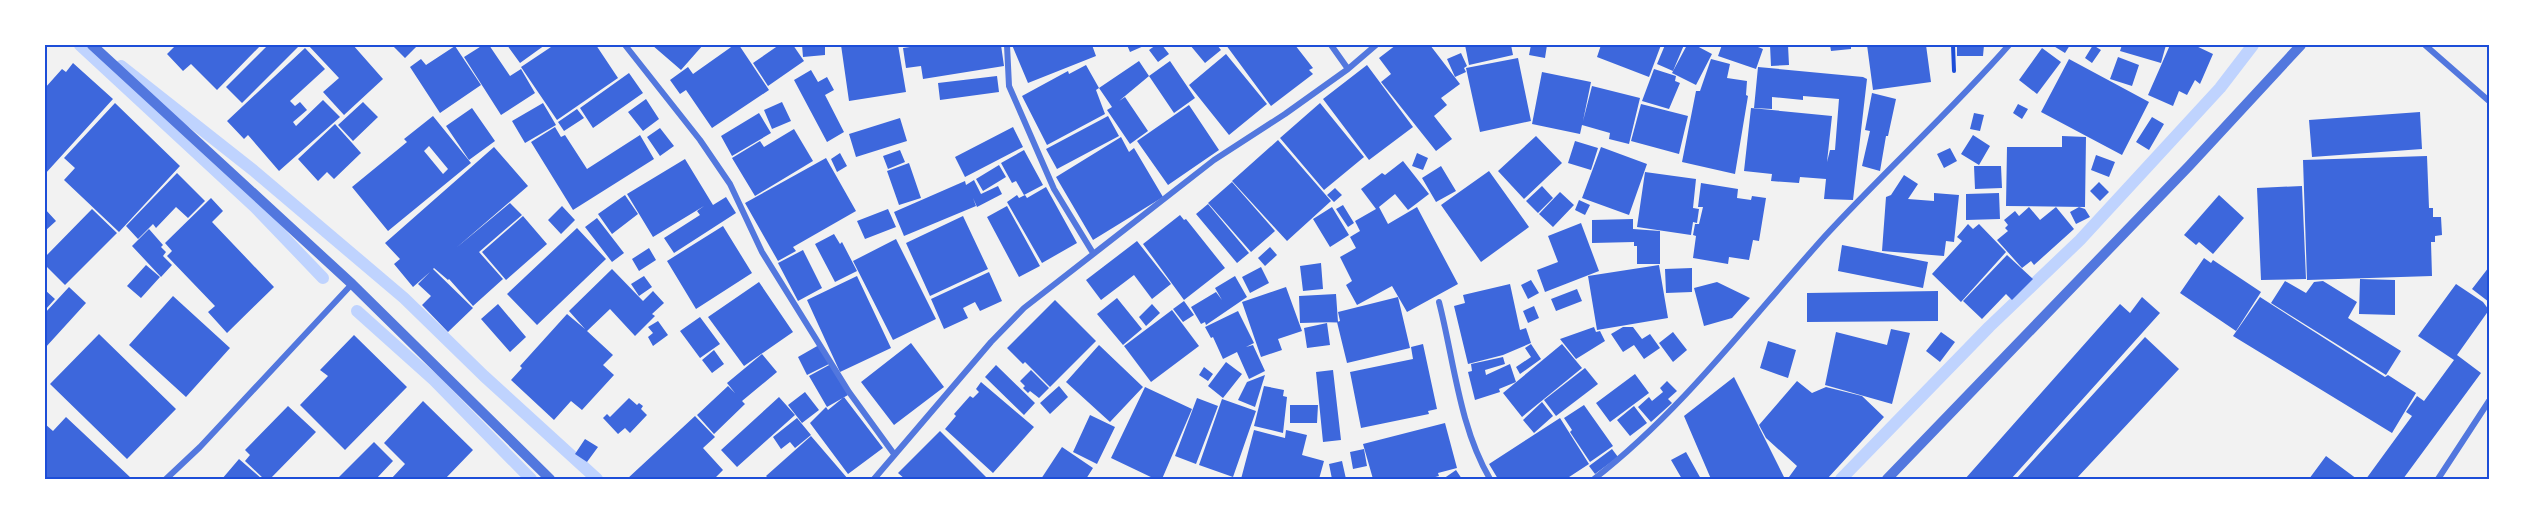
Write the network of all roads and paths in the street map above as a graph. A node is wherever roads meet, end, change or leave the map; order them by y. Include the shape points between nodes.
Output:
1 (92, 45) edge
2 (625, 45) edge
3 (1007, 45) edge
4 (1330, 45) edge
5 (1376, 45) edge
6 (2009, 45) edge
7 (2301, 45) edge
8 (2425, 45) edge
9 (1348, 69) junction
10 (2489, 101) edge
11 (1094, 253) junction
12 (352, 284) junction
13 (1439, 302) dead end
14 (2489, 401) edge
15 (894, 454) junction
16 (166, 479) edge
17 (550, 479) edge
18 (874, 479) edge
19 (1490, 479) edge
20 (1594, 479) edge
21 (1887, 479) edge
22 (2438, 479) edge

1 - 12 street
2 - 15 street via 730,184 762,252 849,392
3 - 11 street via 1009,86 1054,189
4 - 9 street
5 - 9 street
6 - 20 street via 1834,227 1668,413
7 - 21 street
8 - 10 street
9 - 11 street via 1214,160
11 - 15 street via 1024,308
12 - 16 street
12 - 17 street
13 - 19 street via 1468,425
14 - 22 street
15 - 18 street

